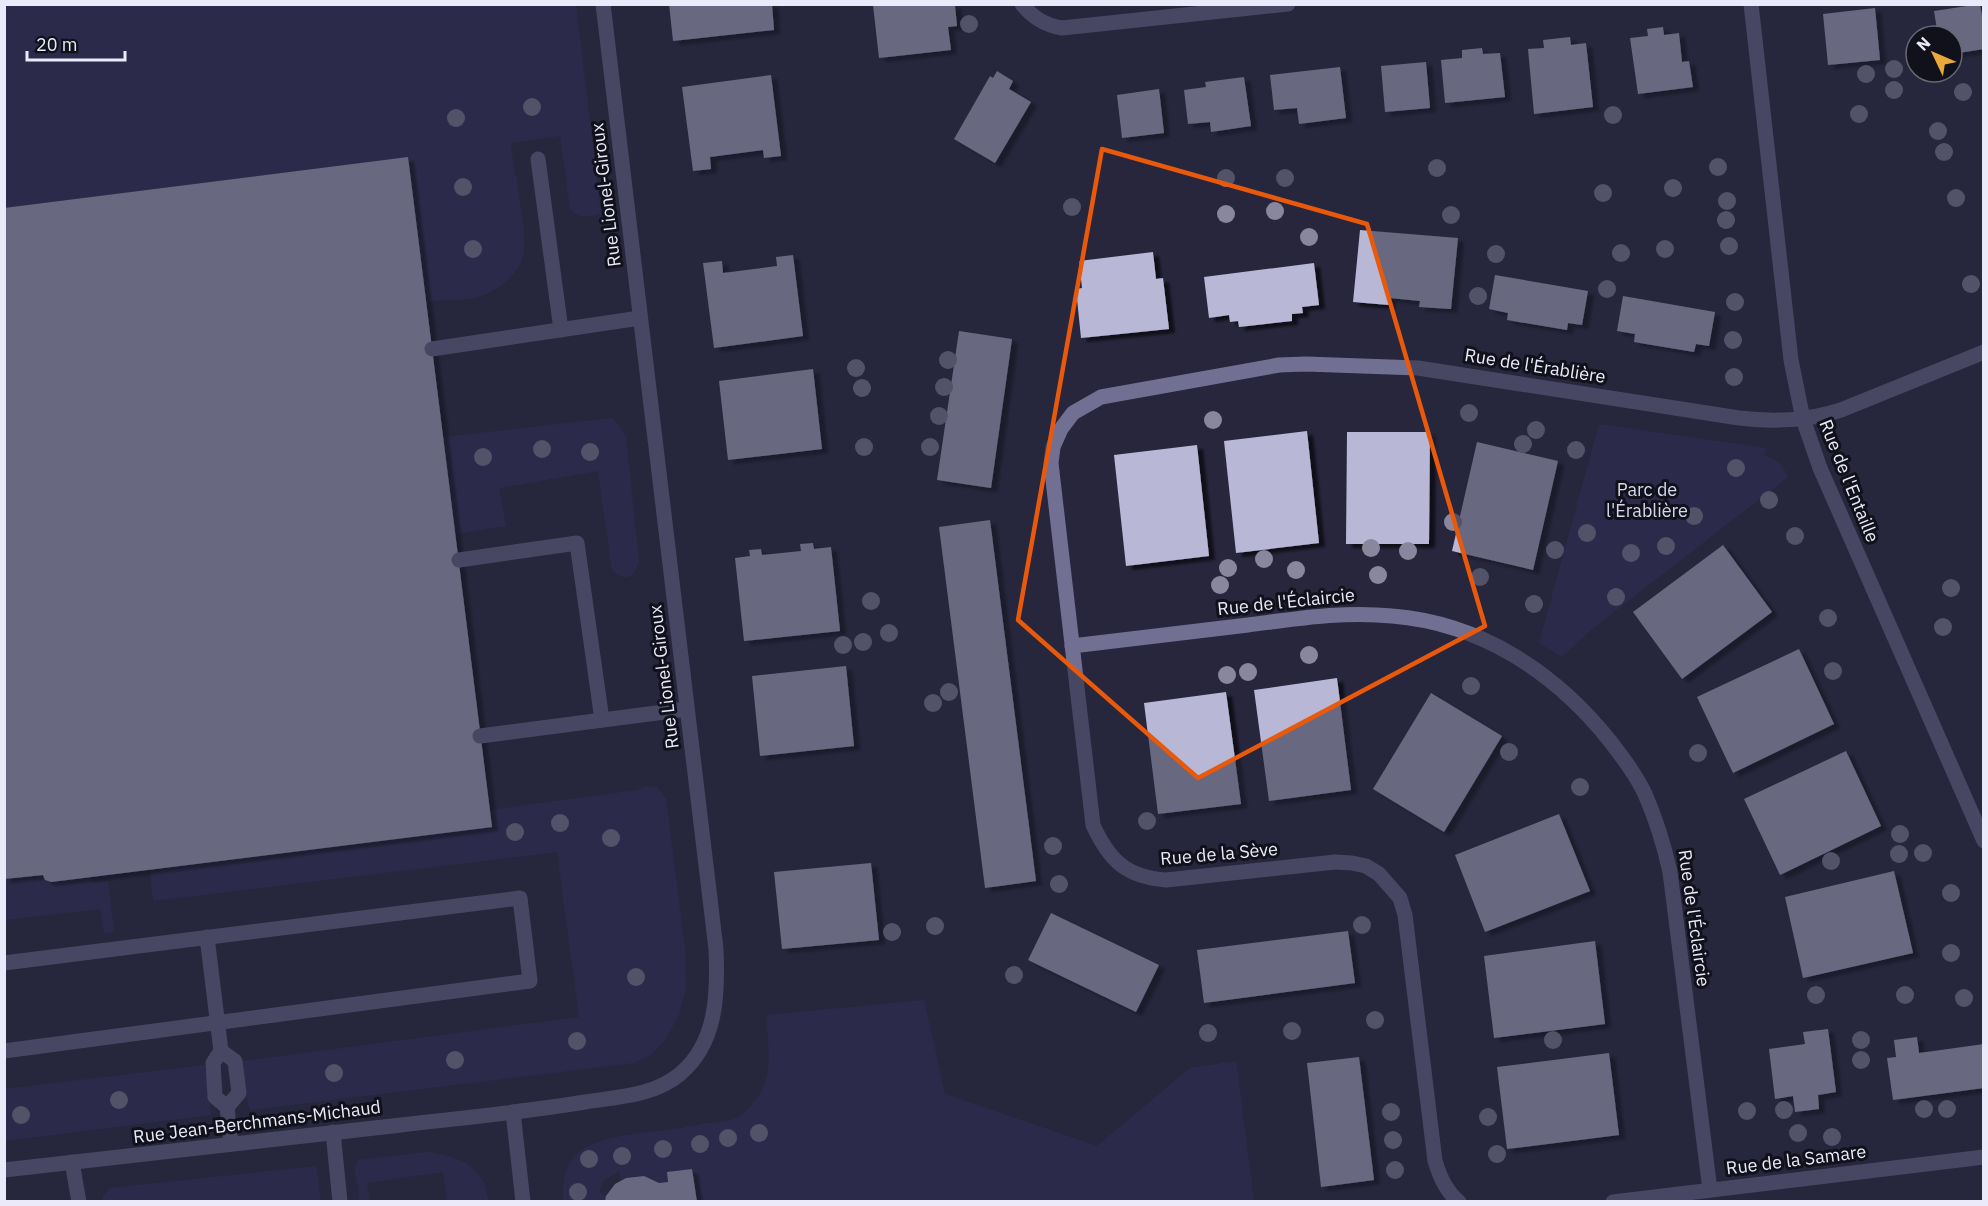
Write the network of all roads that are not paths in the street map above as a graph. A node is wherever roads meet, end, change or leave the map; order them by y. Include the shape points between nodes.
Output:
1 (603, 4) edge
2 (1022, 4) edge
3 (1288, 4) edge
4 (1750, 4) edge
5 (538, 159) dead end
6 (640, 318) junction
7 (561, 330) junction
8 (432, 349) dead end
9 (1983, 352) edge
10 (1073, 413) joint
11 (1803, 420) junction
12 (459, 560) dead end
13 (1072, 646) junction
14 (687, 709) junction
15 (602, 720) junction
16 (480, 736) dead end
17 (1983, 841) edge
18 (207, 937) junction
19 (4, 963) edge
20 (218, 1022) junction
21 (4, 1050) edge
22 (221, 1051) junction
23 (227, 1107) junction
24 (513, 1112) junction
25 (333, 1132) junction
26 (231, 1144) junction
27 (1983, 1157) edge
28 (72, 1162) junction
29 (4, 1170) edge
30 (1710, 1190) junction
31 (1457, 1200) edge
32 (79, 1202) edge
33 (340, 1202) edge
34 (523, 1202) edge
35 (1613, 1202) edge

1 - 6 street, Rue Lionel-Giroux
2 - 3 street via 1038,20 1062,28
4 - 11 street, Rue de l'Entaille via 1791,360
5 - 7 street
6 - 7 street
6 - 14 street, Rue Lionel-Giroux
7 - 8 street
9 - 11 street, Rue de l'Érablière via 1841,410
10 - 11 street, Rue de l'Érablière via 1101,397 1122,392 1279,365 1306,364 1418,368 1739,418
10 - 13 street, Rue de la Sève via 1053,447 1051,463
11 - 17 street, Rue de l'Entaille via 1820,468
12 - 15 street via 577,543
13 - 30 street, Rue de l'Éclaircie via 1332,614 1394,616 1477,637 1556,683 1599,728 1633,772 1664,845
13 - 31 street, Rue de la Sève via 1093,825 1110,856 1124,867 1136,875 1166,880 1335,861 1365,866 1379,874 1400,898 1435,1161 1440,1177
14 - 15 street
14 - 24 street, Rue Lionel-Giroux via 716,949 717,998 710,1030 696,1057 662,1086 641,1093
15 - 16 street
18 - 19 street
18 - 20 street
18 - 20 street via 520,898 530,981
20 - 21 street
20 - 22 street
22 - 23 street via 213,1063 216,1097
22 - 23 street via 235,1061 239,1093
23 - 26 street
24 - 25 street, Rue Jean-Berchmans-Michaud
24 - 34 street
25 - 26 street, Rue Jean-Berchmans-Michaud
25 - 33 street
26 - 28 street, Rue Jean-Berchmans-Michaud
27 - 30 street, Rue de la Samare
28 - 29 street, Rue Jean-Berchmans-Michaud
28 - 32 street
30 - 35 street, Rue de la Samare

